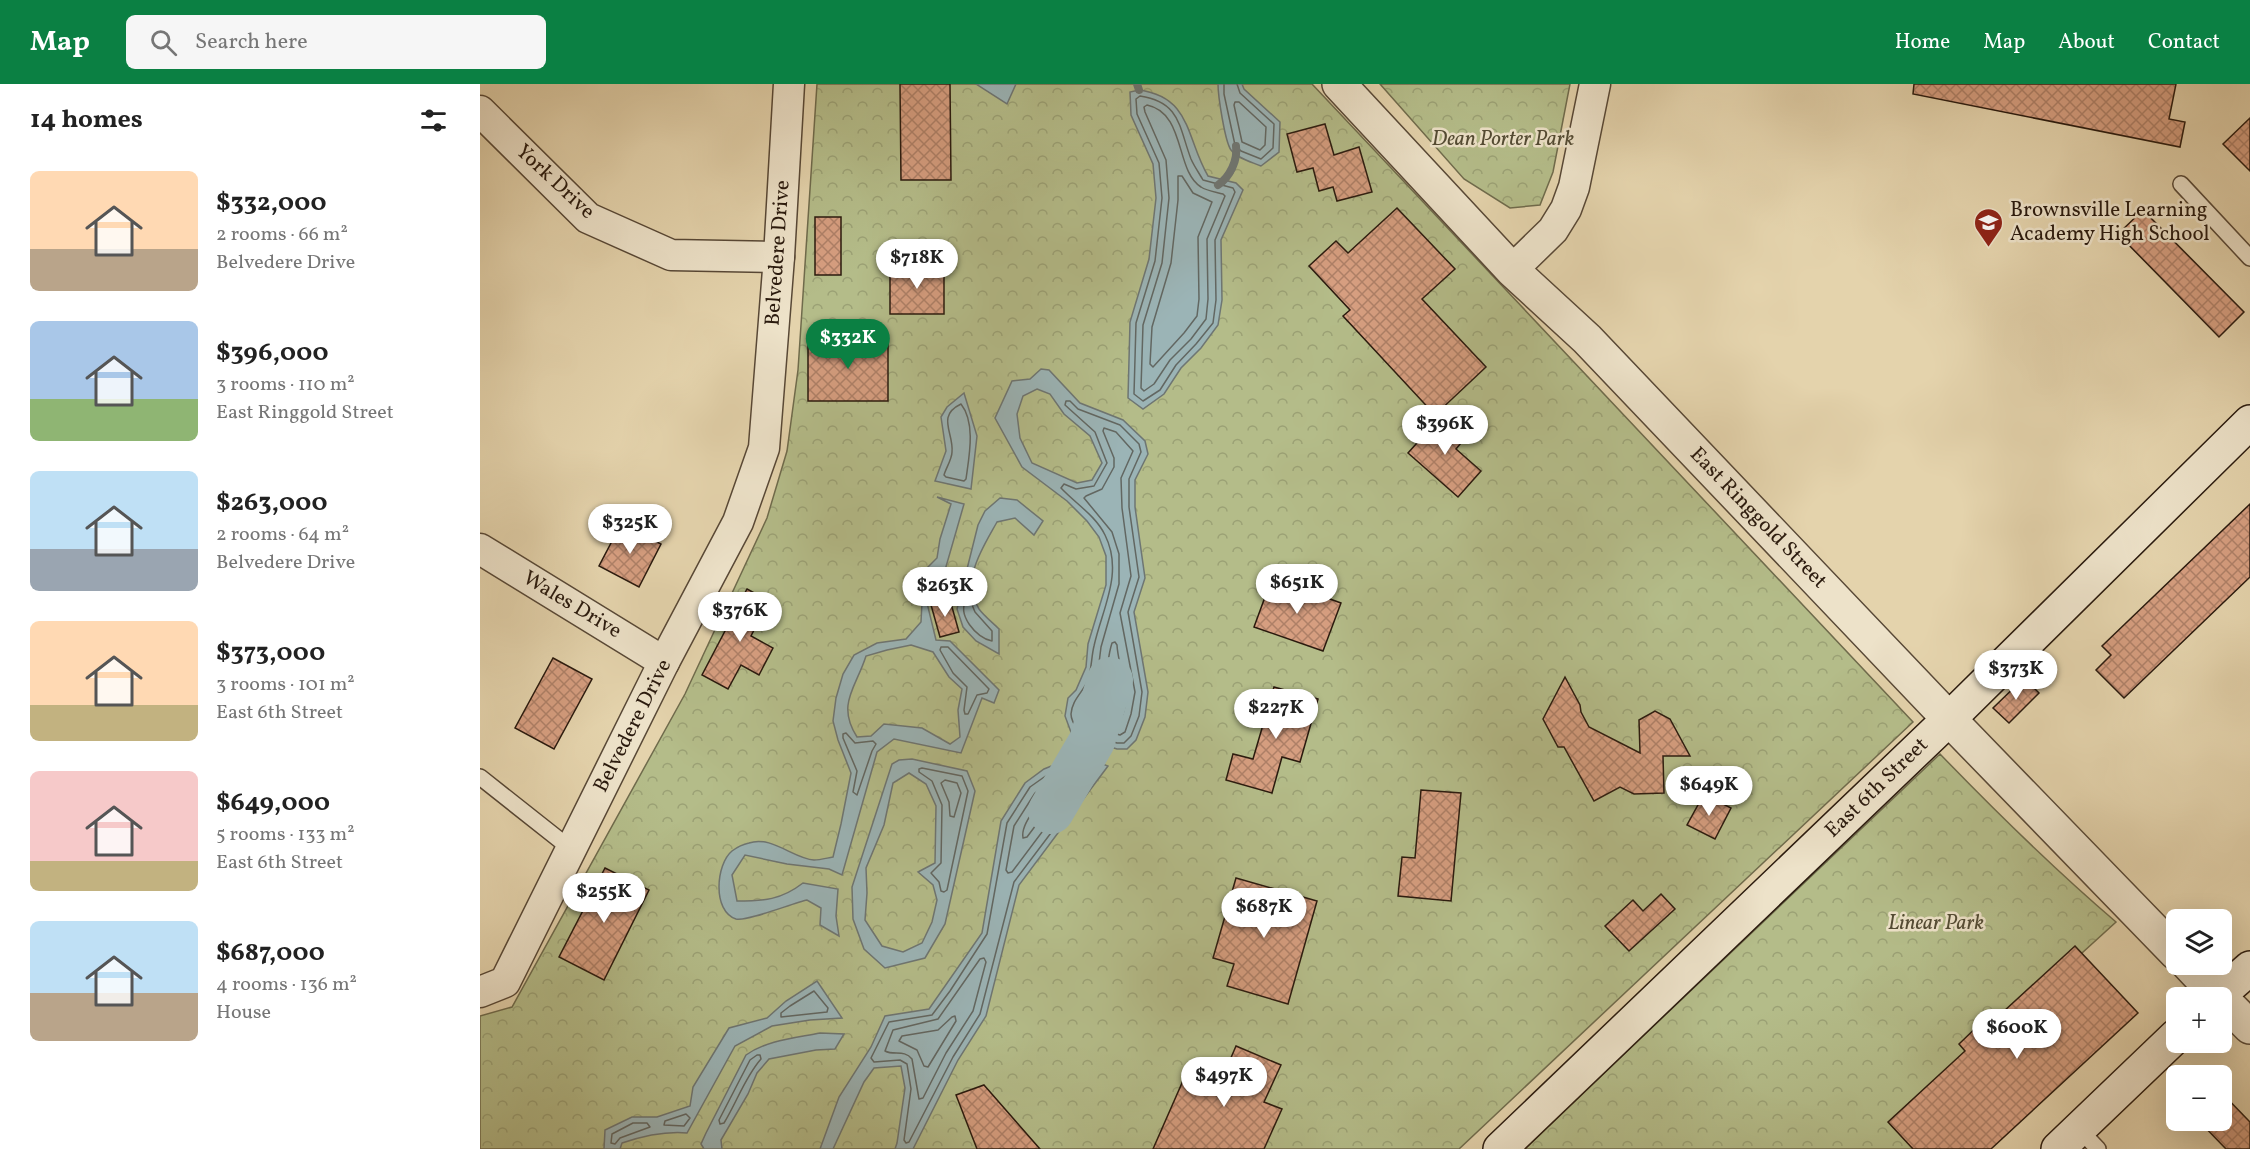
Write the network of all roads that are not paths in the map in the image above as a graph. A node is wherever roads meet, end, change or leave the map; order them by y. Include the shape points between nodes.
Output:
1 (789, 84) edge
2 (1339, 84) edge
3 (1595, 84) edge
4 (480, 111) edge
5 (2181, 184) dead end
6 (779, 257) junction
7 (2250, 258) edge
8 (1512, 270) junction
9 (2250, 422) edge
10 (480, 549) edge
11 (664, 662) junction
12 (1949, 719) junction
13 (480, 777) edge
14 (571, 849) junction
15 (2166, 943) edge
16 (2250, 968) edge
17 (2198, 975) edge
18 (2210, 987) edge
19 (2230, 987) edge
20 (480, 992) edge
21 (2232, 1010) edge
22 (2250, 1027) edge
23 (2166, 1047) edge
24 (2079, 1142) edge
25 (1500, 1149) edge

1 - 6 street, Belvedere Drive
2 - 8 street, East Ringgold Street
3 - 8 street via 1566,209 1553,230
4 - 6 street, York Drive via 588,218 671,255
5 - 7 lane
6 - 11 street, Belvedere Drive via 764,448 738,522
8 - 12 street, East Ringgold Street via 1587,339
9 - 12 street, East 6th Street
10 - 11 street, Wales Drive
11 - 14 street, Belvedere Drive
12 - 15 street, East Ringgold Street
12 - 25 street, East 6th Street
13 - 14 lane
14 - 20 street, Belvedere Drive via 505,982
16 - 19 street
17 - 18 street
21 - 22 street
23 - 24 street

